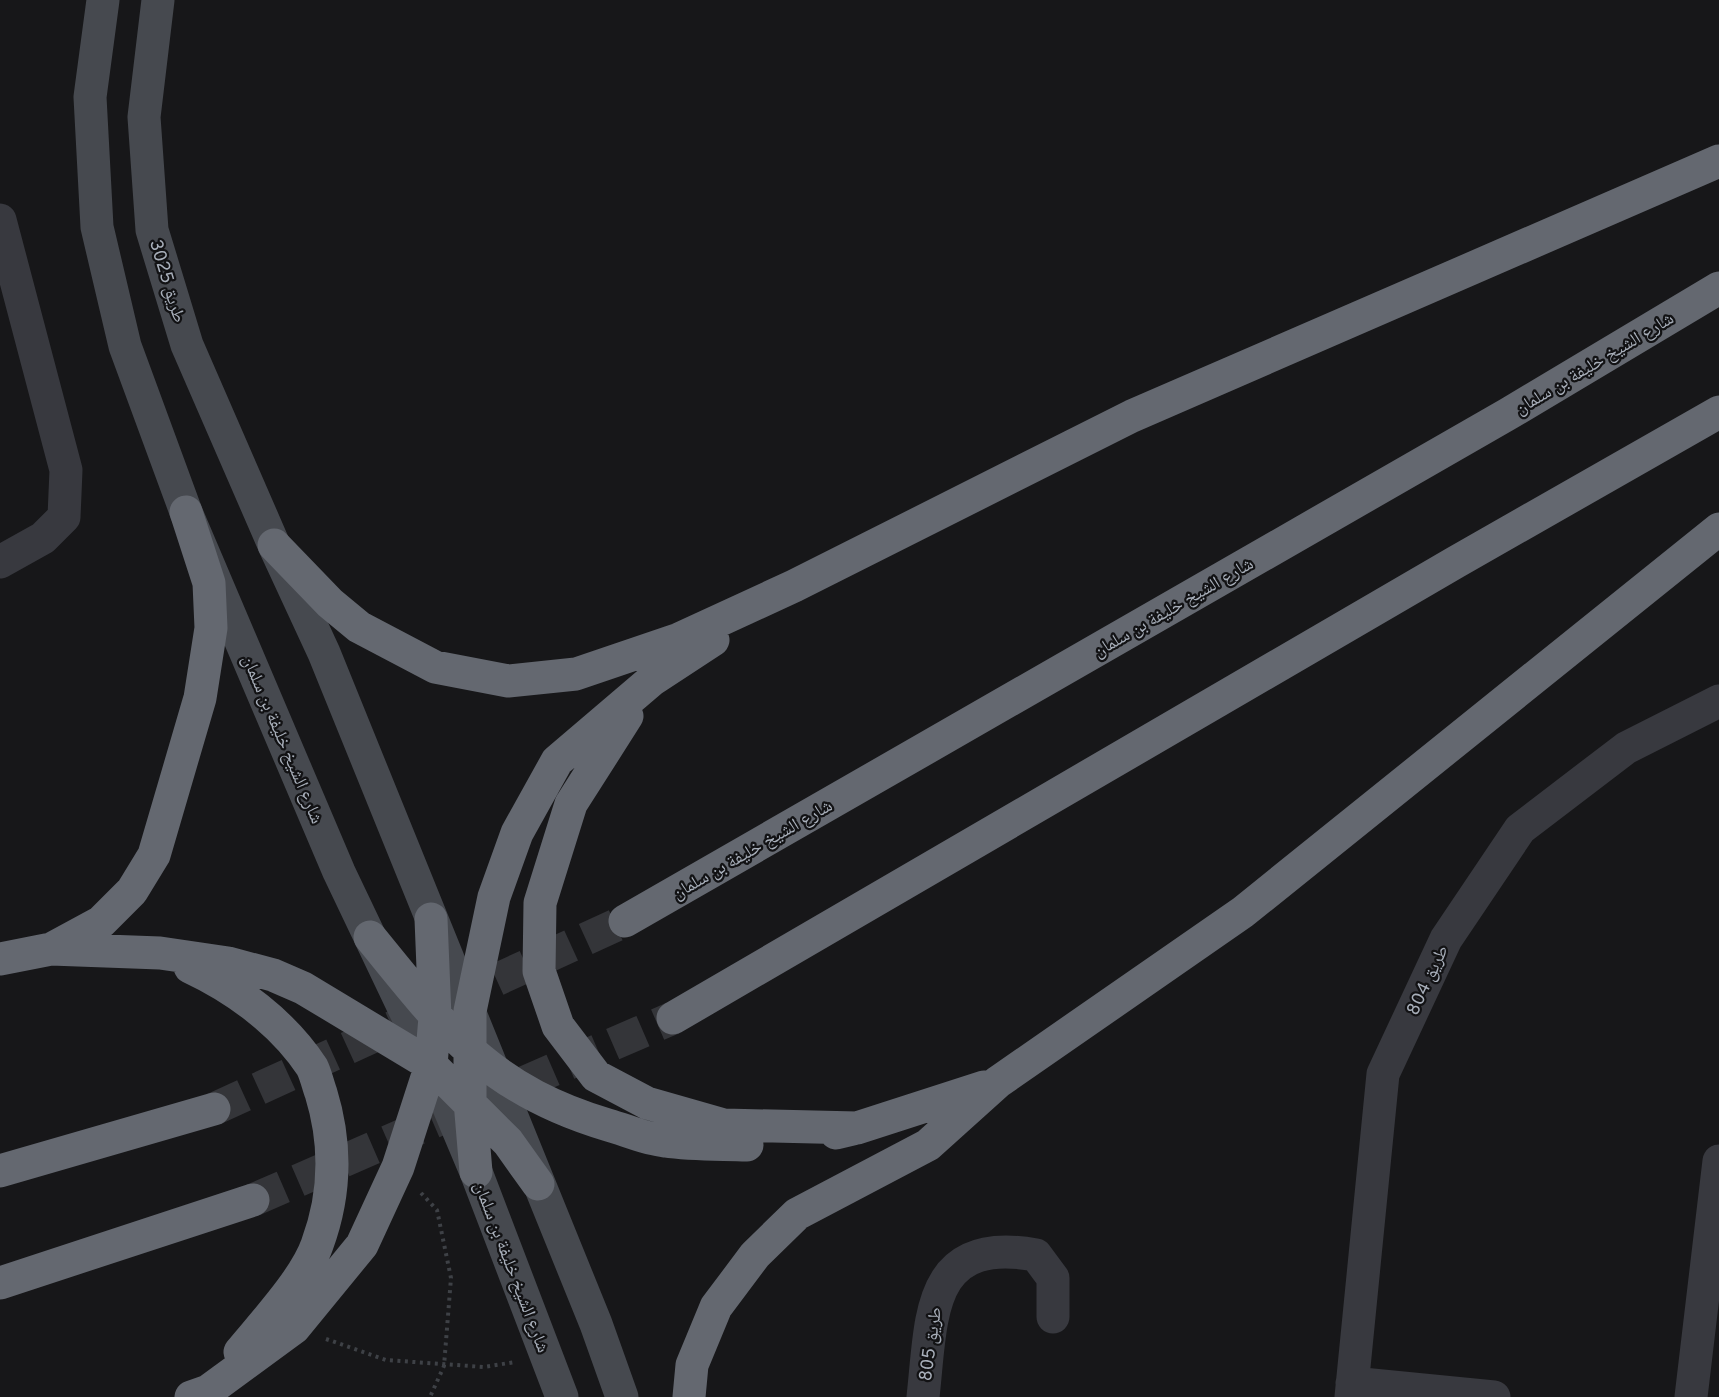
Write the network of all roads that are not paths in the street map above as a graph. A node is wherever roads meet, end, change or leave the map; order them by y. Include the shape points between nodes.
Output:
1 (103, 0) edge
2 (158, 0) edge
3 (1719, 161) edge
4 (0, 223) edge
5 (1719, 288) edge
6 (1719, 412) edge
7 (186, 512) junction
8 (1719, 529) edge
9 (274, 545) junction
10 (0, 562) edge
11 (794, 586) junction
12 (652, 680) junction
13 (1719, 701) edge
14 (431, 919) junction
15 (625, 921) tunnel mouth
16 (370, 937) junction
17 (51, 949) junction
18 (160, 953) junction
19 (0, 959) edge
20 (470, 1011) junction
21 (435, 1017) junction
22 (673, 1018) tunnel mouth
23 (482, 1063) junction
24 (431, 1065) junction
25 (998, 1082) junction
26 (470, 1101) junction
27 (214, 1109) tunnel mouth
28 (857, 1128) junction
29 (1719, 1161) edge
30 (0, 1171) edge
31 (476, 1172) junction
32 (538, 1184) junction
33 (253, 1200) tunnel mouth
34 (0, 1283) edge
35 (1053, 1317) dead end
36 (1352, 1390) edge
37 (200, 1394) edge
38 (562, 1397) edge
39 (622, 1397) edge
40 (689, 1397) edge
41 (923, 1397) edge
42 (1494, 1397) edge
43 (1691, 1397) edge

1 - 7 main road via 90,97 97,227 125,346
2 - 9 main road, طريق 3025 via 144,117 152,230 187,345
3 - 11 highway via 1132,416
4 - 10 street via 66,470 64,517 43,538
5 - 15 highway, شارع الشيخ خليفة بن سلمان via 1498,420
6 - 22 highway
7 - 16 main road, شارع الشيخ خليفة بن سلمان
7 - 17 highway via 208,583 211,628 200,698 154,855 132,891 101,922
8 - 25 highway via 1243,912
9 - 11 highway via 359,627 435,667 508,681 576,674 679,639
9 - 14 main road via 324,653
11 - 12 highway
12 - 20 highway via 557,761 517,833 494,897
12 - 28 highway via 572,804 540,903 539,971 558,1026 596,1076 647,1103 724,1125
13 - 36 street, طريق 804 via 1626,748 1520,830 1446,939 1383,1074
14 - 20 main road
14 - 21 highway
16 - 21 highway
16 - 24 main road, شارع الشيخ خليفة بن سلمان
17 - 18 highway
17 - 19 highway
18 - 24 highway via 228,963 273,975 303,988
18 - 37 highway via 225,983 281,1030 313,1069 331,1125 333,1188 317,1247 286,1296
20 - 23 main road
21 - 23 highway
21 - 24 highway
23 - 26 highway
23 - 28 highway via 541,1100 581,1117 663,1141 768,1146
23 - 32 main road
24 - 26 highway
24 - 31 main road, شارع الشيخ خليفة بن سلمان
24 - 37 highway via 398,1167 362,1245 294,1328
25 - 28 highway
25 - 40 highway via 928,1144 797,1214 755,1255 716,1307 692,1365
26 - 31 highway
26 - 32 highway via 508,1142
27 - 30 highway
29 - 43 street
31 - 38 main road, شارع الشيخ خليفة بن سلمان
32 - 39 main road
33 - 34 highway
35 - 41 street, طريق 805 via 1053,1278 1036,1256 1006,1250 978,1256 949,1274 934,1304
36 - 42 street, طريق 804

